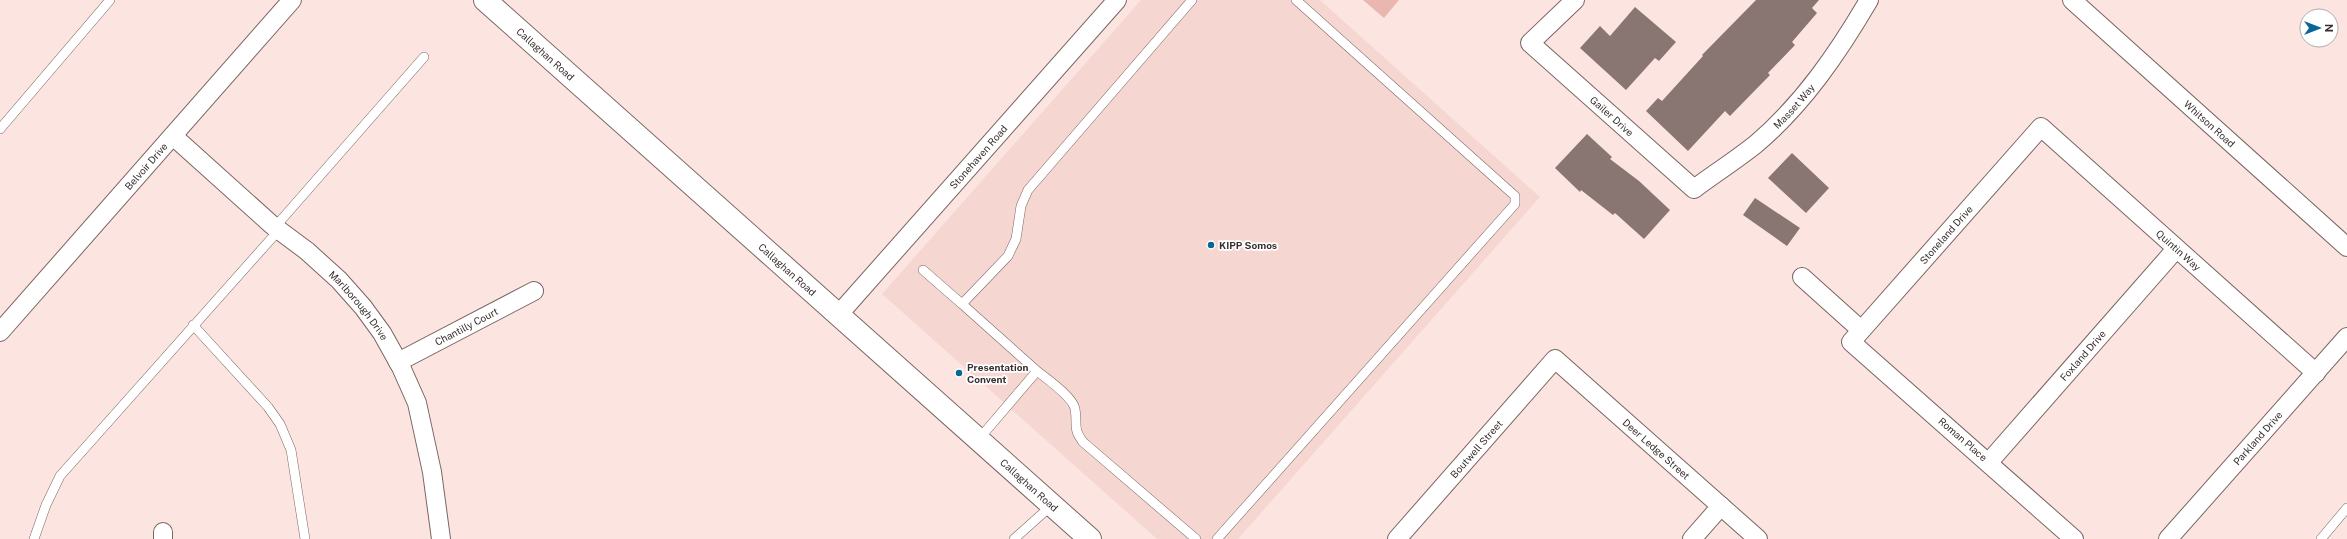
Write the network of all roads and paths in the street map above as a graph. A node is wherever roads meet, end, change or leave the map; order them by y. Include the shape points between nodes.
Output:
1 (110, 0) edge
2 (292, 0) edge
3 (485, 0) edge
4 (1117, 0) edge
5 (1192, 0) edge
6 (1296, 0) edge
7 (1575, 0) edge
8 (1869, 0) edge
9 (2072, 0) edge
10 (424, 57) dead end
11 (2041, 127) joint
12 (0, 128) edge
13 (173, 136) junction
14 (1694, 189) joint
15 (277, 228) junction
16 (2347, 247) edge
17 (2176, 249) junction
18 (923, 270) dead end
19 (1802, 277) dead end
20 (534, 291) dead end
21 (962, 304) junction
22 (839, 314) junction
23 (193, 325) junction
24 (0, 332) edge
25 (1856, 336) junction
26 (2347, 337) edge
27 (1555, 359) joint
28 (398, 362) junction
29 (1037, 371) junction
30 (2316, 373) junction
31 (979, 439) junction
32 (1989, 462) junction
33 (1052, 505) junction
34 (1721, 506) junction
35 (2347, 508) edge
36 (1193, 538) edge
37 (34, 539) edge
38 (305, 539) edge
39 (441, 539) edge
40 (1014, 539) edge
41 (1090, 539) edge
42 (1217, 539) edge
43 (1397, 539) edge
44 (1692, 539) edge
45 (1758, 539) edge
46 (2074, 539) edge
47 (2168, 539) edge
48 (2321, 539) edge

1 - 12 lane
2 - 13 street, Belvoir Drive
3 - 22 main road, Callaghan Road
4 - 22 street, Stonehaven Road
5 - 21 lane via 1028,190 1021,206 1016,239 1008,256
6 - 42 lane via 1515,196 1515,204
7 - 14 street, Gailer Drive via 1530,43
8 - 14 street, Masset Way via 1828,65 1793,108 1756,144
9 - 16 street, Whitson Road
10 - 15 lane
11 - 17 street, Quintin Way
11 - 25 street, Stoneland Drive
13 - 15 street, Marlborough Drive
13 - 24 street, Belvoir Drive
15 - 23 lane
15 - 28 street, Marlborough Drive via 339,280 363,306
17 - 30 street, Quintin Way
17 - 32 street, Foxland Drive
18 - 21 lane
19 - 25 street, Roman Place
20 - 28 street, Chantilly Court
21 - 29 lane
22 - 31 main road, Callaghan Road
23 - 37 lane via 60,476
23 - 38 lane via 268,407 280,424 291,450
25 - 32 street, Roman Place
26 - 30 street, Parkland Drive
27 - 34 street, Deer Ledge Street
27 - 43 street, Boutwell Street
28 - 39 street, Marlborough Drive via 418,403 432,472
29 - 31 lane
29 - 36 lane via 1067,397 1075,408 1076,432 1083,442
30 - 47 street, Parkland Drive
31 - 33 main road, Callaghan Road
32 - 46 street, Roman Place
33 - 40 lane
33 - 41 main road, Callaghan Road
34 - 44 street
34 - 45 street, Deer Ledge Street
35 - 48 lane

